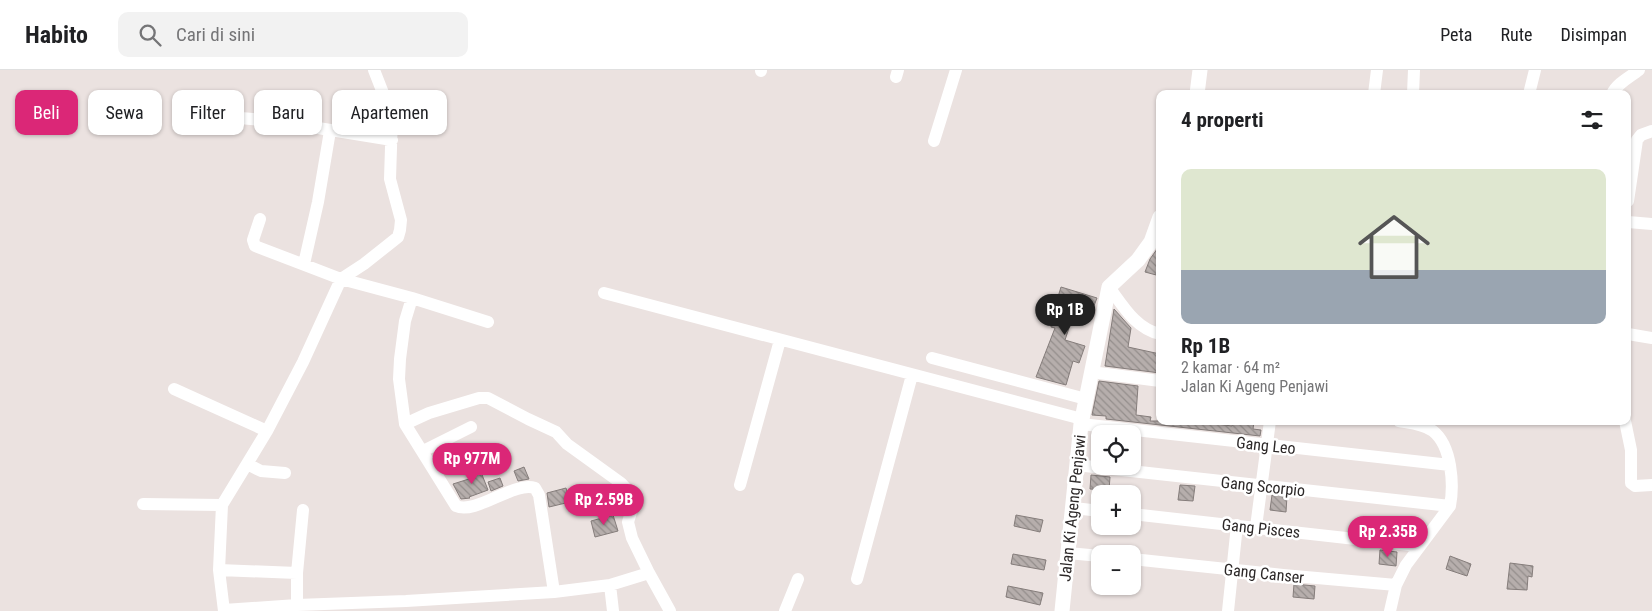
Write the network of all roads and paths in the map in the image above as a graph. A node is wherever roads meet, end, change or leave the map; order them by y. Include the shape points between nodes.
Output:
1 (374, 70) edge
2 (956, 70) edge
3 (1200, 70) edge
4 (1376, 70) edge
5 (1414, 70) edge
6 (1535, 70) edge
7 (1639, 70) edge
8 (1198, 90) edge
9 (1374, 90) edge
10 (1413, 90) edge
11 (1530, 90) edge
12 (1614, 90) edge
13 (244, 119) edge
14 (330, 131) junction
15 (1652, 131) edge
16 (392, 140) junction
17 (934, 141) dead end
18 (1631, 181) edge
19 (260, 220) dead end
20 (1631, 222) edge
21 (1652, 224) edge
22 (1156, 228) edge
23 (304, 264) junction
24 (341, 279) junction
25 (1109, 287) junction
26 (604, 293) dead end
27 (412, 298) junction
28 (488, 322) dead end
29 (1156, 333) edge
30 (1631, 334) edge
31 (1652, 338) edge
32 (780, 340) junction
33 (932, 358) dead end
34 (1091, 372) junction
35 (912, 375) junction
36 (1156, 380) edge
37 (174, 389) dead end
38 (1086, 399) junction
39 (1082, 422) junction
40 (405, 424) junction
41 (1270, 425) edge
42 (1419, 425) edge
43 (1626, 425) edge
44 (1435, 426) edge
45 (471, 427) dead end
46 (267, 431) junction
47 (1268, 445) junction
48 (423, 451) junction
49 (247, 464) junction
50 (1076, 465) junction
51 (1450, 465) junction
52 (284, 473) dead end
53 (740, 485) dead end
54 (1652, 485) edge
55 (1261, 486) junction
56 (143, 504) dead end
57 (222, 505) junction
58 (1450, 506) junction
59 (1074, 508) junction
60 (303, 510) dead end
61 (1091, 510) edge
62 (1141, 515) edge
63 (1237, 525) junction
64 (1256, 528) junction
65 (1418, 546) junction
66 (1068, 553) junction
67 (1091, 555) edge
68 (1141, 560) edge
69 (1232, 569) junction
70 (219, 570) junction
71 (297, 573) junction
72 (649, 573) junction
73 (798, 579) dead end
74 (857, 579) dead end
75 (610, 585) junction
76 (1396, 585) junction
77 (554, 592) junction
78 (297, 605) junction
79 (406, 606) edge
80 (224, 611) edge
81 (614, 611) edge
82 (670, 611) edge
83 (785, 611) edge
84 (1062, 611) edge
85 (1228, 611) edge
86 (1390, 611) edge

1 - 16 street via 392,116
2 - 17 street
3 - 8 main road
4 - 9 street
5 - 10 street
6 - 11 street
7 - 12 street
13 - 14 street
14 - 16 street
14 - 23 street
15 - 18 street via 1637,140
16 - 24 street via 390,179 401,220 398,236
19 - 23 street via 253,240 256,246
20 - 21 street
22 - 25 main road via 1138,260
23 - 24 street
24 - 27 street
24 - 46 street via 304,362
25 - 29 street via 1137,323
25 - 34 main road, Jalan Ki Ageng Penjawi
26 - 32 street, Gang Leo
27 - 28 street
27 - 40 street via 400,359 399,379
30 - 31 street
32 - 35 street, Gang Leo
32 - 53 street
33 - 38 street
34 - 36 street
34 - 38 main road, Jalan Ki Ageng Penjawi
35 - 39 street, Gang Leo
35 - 74 street
37 - 46 street
38 - 39 main road, Jalan Ki Ageng Penjawi
39 - 47 street, Gang Leo
39 - 50 main road, Jalan Ki Ageng Penjawi
40 - 48 street
40 - 72 street via 429,413 488,398 556,432 567,444 622,483 631,494 634,503 628,527
41 - 47 street
42 - 44 street
43 - 54 street via 1631,450 1631,483 1635,486
44 - 51 street
45 - 48 street
46 - 49 street
47 - 51 street, Gang Leo
47 - 55 street
48 - 77 street via 452,502 459,508 471,507 523,488 535,488 539,495
49 - 52 street via 261,471
49 - 57 street
50 - 55 street, Gang Scorpio
50 - 59 main road, Jalan Ki Ageng Penjawi
51 - 58 street via 1453,485
55 - 58 street, Gang Scorpio
55 - 64 street
56 - 57 street
57 - 70 street
58 - 65 street
59 - 61 street
59 - 66 main road, Jalan Ki Ageng Penjawi
60 - 71 street
62 - 63 street, Gang Pisces
63 - 64 street, Gang Pisces
63 - 69 street
64 - 65 street, Gang Pisces
65 - 76 street
66 - 67 street
66 - 84 main road, Jalan Ki Ageng Penjawi
68 - 69 street, Gang Canser
69 - 76 street, Gang Canser
69 - 85 street
70 - 71 street
70 - 80 street
71 - 78 street
72 - 75 street
72 - 82 street
73 - 83 street
75 - 77 street
75 - 81 street
76 - 86 street
77 - 79 street
78 - 79 street
78 - 80 street

